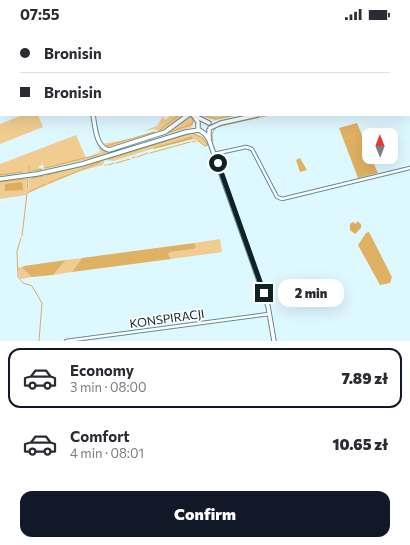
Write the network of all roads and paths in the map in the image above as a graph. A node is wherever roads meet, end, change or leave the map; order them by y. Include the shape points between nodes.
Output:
1 (93, 116) edge
2 (187, 116) edge
3 (193, 116) edge
4 (194, 116) edge
5 (252, 116) edge
6 (202, 120) junction
7 (209, 123) junction
8 (221, 123) junction
9 (198, 124) junction
10 (209, 129) junction
11 (199, 130) junction
12 (186, 132) junction
13 (203, 132) junction
14 (209, 140) junction
15 (214, 154) junction
16 (410, 168) edge
17 (0, 179) edge
18 (270, 314) junction
19 (66, 341) edge
20 (274, 341) edge

1 - 2 street via 100,143 103,148 109,150 166,132
3 - 9 street
4 - 6 street
5 - 8 street
6 - 7 street
6 - 9 street
7 - 8 street
7 - 10 street
8 - 10 street
9 - 11 street
9 - 12 street
10 - 13 street
10 - 14 street
11 - 12 street
11 - 13 street
12 - 17 street via 71,167
13 - 14 street
14 - 15 street
15 - 16 street via 246,147 252,149 277,197 282,199
15 - 18 street
18 - 19 street, KONSPIRACJI
18 - 20 street

